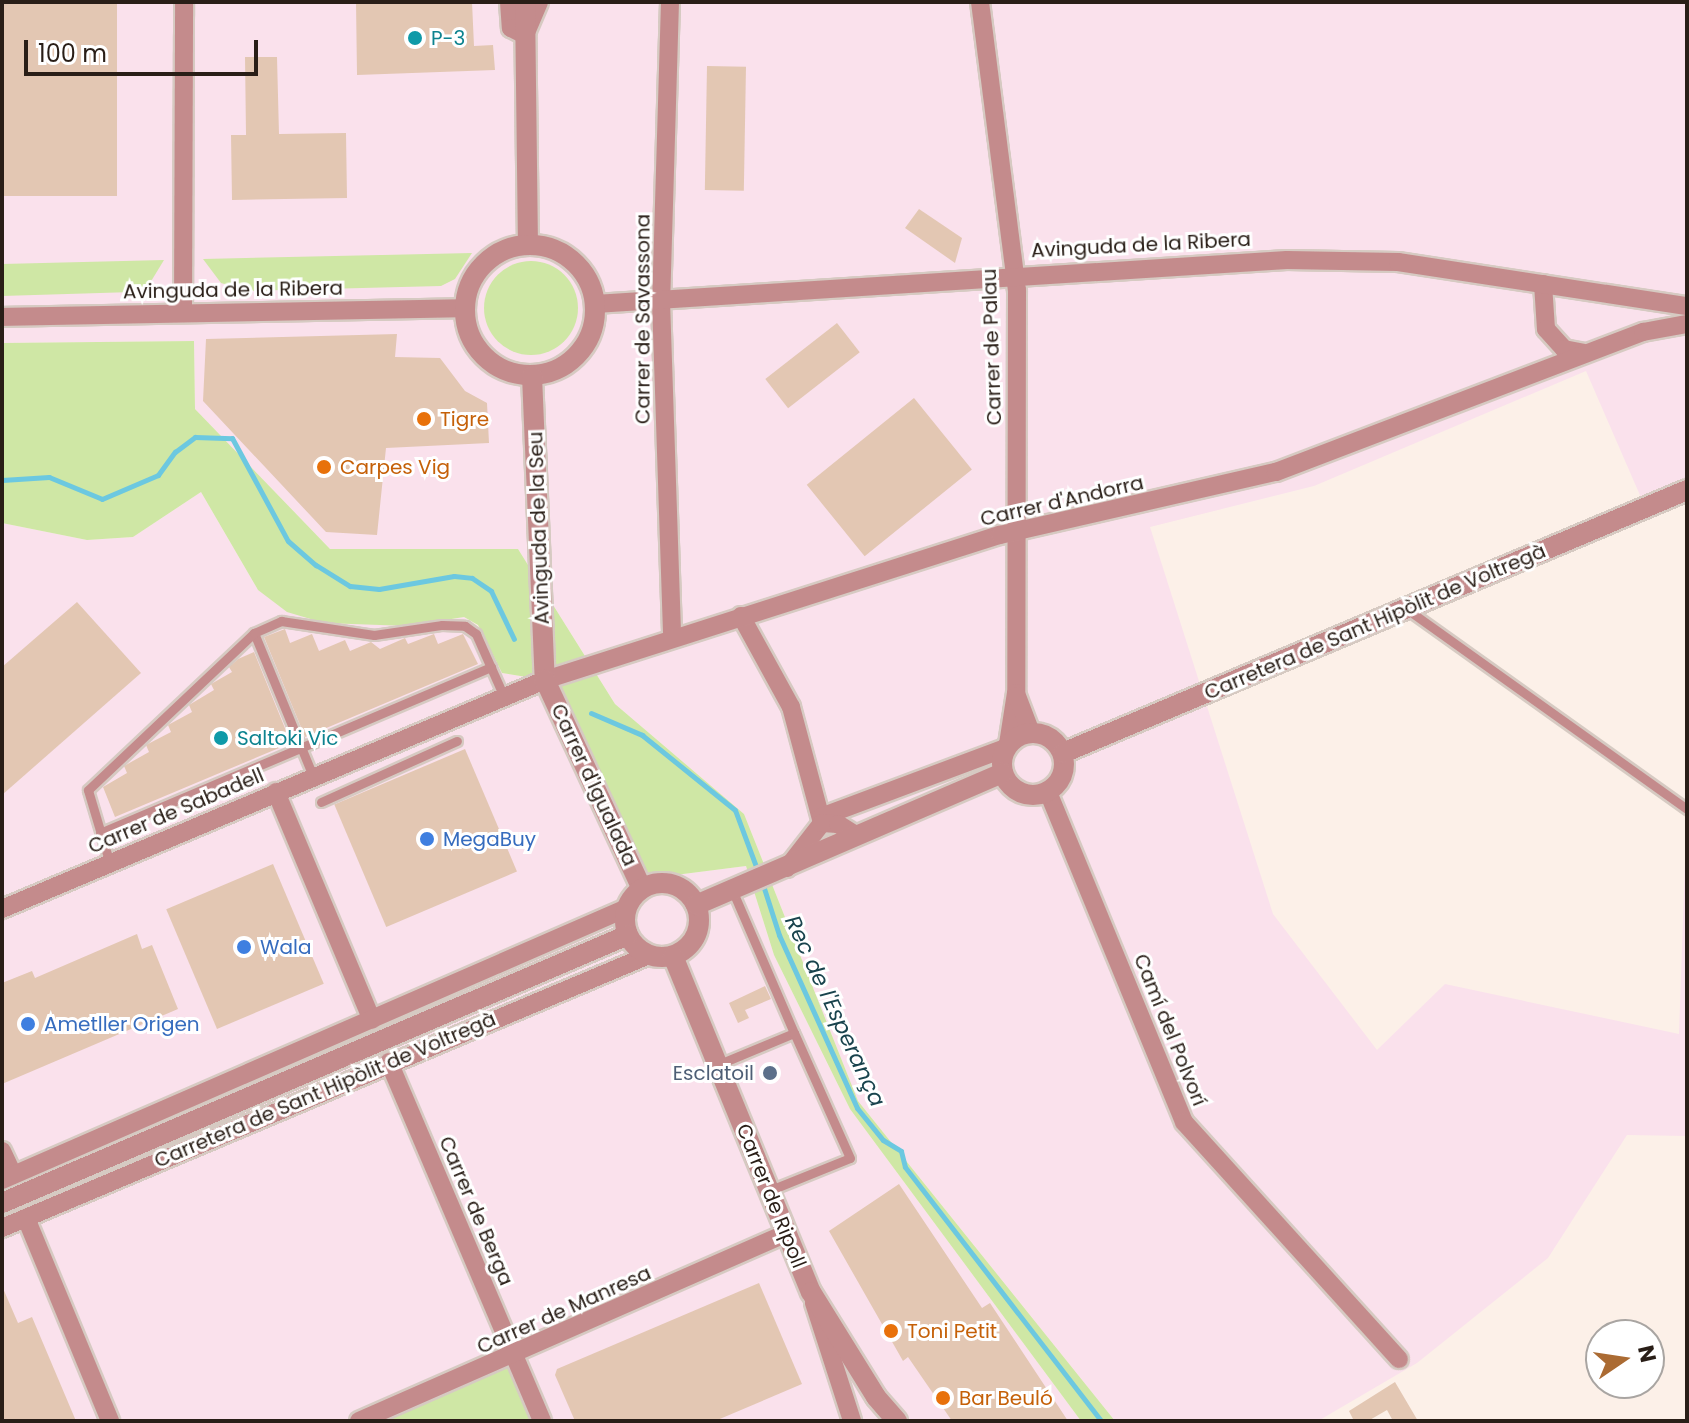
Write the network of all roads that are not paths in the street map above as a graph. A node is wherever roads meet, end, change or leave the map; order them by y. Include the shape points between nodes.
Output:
1 (184, 2) edge
2 (509, 2) edge
3 (525, 2) edge
4 (539, 2) edge
5 (670, 2) edge
6 (980, 2) edge
7 (525, 35) junction
8 (528, 244) junction
9 (1014, 274) junction
10 (1543, 284) junction
11 (661, 301) junction
12 (595, 304) junction
13 (1687, 306) edge
14 (464, 308) junction
15 (183, 313) junction
16 (2, 317) edge
17 (1687, 324) edge
18 (1584, 353) junction
19 (532, 376) junction
20 (1687, 490) edge
21 (1016, 532) junction
22 (1408, 610) junction
23 (741, 616) junction
24 (254, 633) junction
25 (672, 637) junction
26 (491, 667) junction
27 (545, 680) junction
28 (1016, 693) junction
29 (504, 697) junction
30 (1031, 732) junction
31 (457, 741) dead end
32 (302, 746) junction
33 (1007, 746) junction
34 (1063, 753) junction
35 (1003, 773) junction
36 (313, 776) junction
37 (276, 792) junction
38 (1048, 792) junction
39 (321, 802) dead end
40 (1687, 809) edge
41 (822, 820) junction
42 (100, 833) junction
43 (857, 836) junction
44 (110, 864) junction
45 (787, 868) junction
46 (642, 889) junction
47 (732, 890) junction
48 (696, 905) junction
49 (627, 908) junction
50 (2, 909) edge
51 (628, 935) junction
52 (649, 955) junction
53 (673, 956) junction
54 (372, 1020) junction
55 (794, 1033) junction
56 (389, 1062) junction
57 (717, 1065) junction
58 (2, 1151) edge
59 (8, 1178) edge
60 (768, 1191) junction
61 (2, 1203) edge
62 (26, 1218) junction
63 (2, 1228) edge
64 (785, 1234) junction
65 (811, 1292) junction
66 (515, 1357) junction
67 (1399, 1359) dead end
68 (110, 1421) edge
69 (359, 1421) edge
70 (542, 1421) edge
71 (852, 1421) edge
72 (897, 1421) edge

1 - 15 street
2 - 7 street via 511,28
3 - 7 street
4 - 7 street
5 - 11 street, Carrer de Savassona
6 - 9 street, Carrer de Palau
7 - 8 street
8 - 12 street via 554,248 576,263 591,285
8 - 14 street via 503,250 483,264 469,285
9 - 10 street, Avinguda de la Ribera via 1303,260 1398,262
9 - 11 street, Avinguda de la Ribera
9 - 21 street, Carrer de Palau
10 - 13 street, Avinguda de la Ribera
10 - 18 street via 1546,329 1564,349
11 - 12 street, Avinguda de la Ribera
11 - 25 street, Carrer de Savassona
12 - 19 street via 591,335 577,356 557,370
14 - 15 street, Avinguda de la Ribera
14 - 19 street via 478,349 512,373
15 - 16 street, Avinguda de la Ribera
17 - 18 street, Carrer d'Andorra via 1643,332
18 - 21 street, Carrer d'Andorra via 1276,472
19 - 27 street, Avinguda de la Seu
20 - 22 street, Carretera de Sant Hipòlit de Voltregà
21 - 23 street, Carrer d'Andorra
21 - 28 street, Carrer de Palau
22 - 34 street, Carretera de Sant Hipòlit de Voltregà
22 - 40 lane
23 - 25 street, Carrer d'Andorra
23 - 41 street via 791,707
24 - 26 lane via 281,621 374,635 465,626 476,634
24 - 32 lane
24 - 42 lane via 88,790
25 - 27 street, Carrer d'Andorra
26 - 29 lane
26 - 32 lane
27 - 29 street, Carrer de Sabadell
27 - 46 street, Carrer d'Igualada
28 - 30 street, Carrer de Palau
28 - 33 street, Carrer de Palau
29 - 36 street, Carrer de Sabadell
30 - 33 street
30 - 34 street via 1048,736
31 - 39 lane
32 - 36 lane
32 - 42 lane
33 - 35 street
33 - 41 street
34 - 38 street via 1063,775
35 - 38 street via 1016,791
35 - 43 street
36 - 37 street, Carrer de Sabadell
37 - 44 street, Carrer de Sabadell
37 - 54 street
38 - 67 street, Camí del Polvorí via 1184,1122
41 - 43 street
41 - 45 street
42 - 44 lane
43 - 45 street
44 - 50 street, Carrer de Sabadell
45 - 47 street
46 - 48 street via 673,885
46 - 49 street
47 - 48 street
47 - 55 lane
48 - 53 street via 697,932
49 - 51 street
49 - 54 street
51 - 52 street
51 - 61 street, Carretera de Sant Hipòlit de Voltregà
52 - 53 street
52 - 56 street, Carretera de Sant Hipòlit de Voltregà
53 - 57 street, Carrer de Ripoll
54 - 59 street
55 - 57 lane
55 - 60 lane via 850,1158
56 - 62 street, Carretera de Sant Hipòlit de Voltregà
56 - 66 street, Carrer de Berga
57 - 60 street, Carrer de Ripoll
58 - 59 street
60 - 64 street, Carrer de Ripoll
62 - 63 street, Carretera de Sant Hipòlit de Voltregà
62 - 68 street
64 - 65 street, Carrer de Ripoll
64 - 66 street, Carrer de Manresa
65 - 71 street
65 - 72 street, Carrer de Ripoll via 876,1397
66 - 69 street, Carrer de Manresa
66 - 70 street, Carrer de Berga

